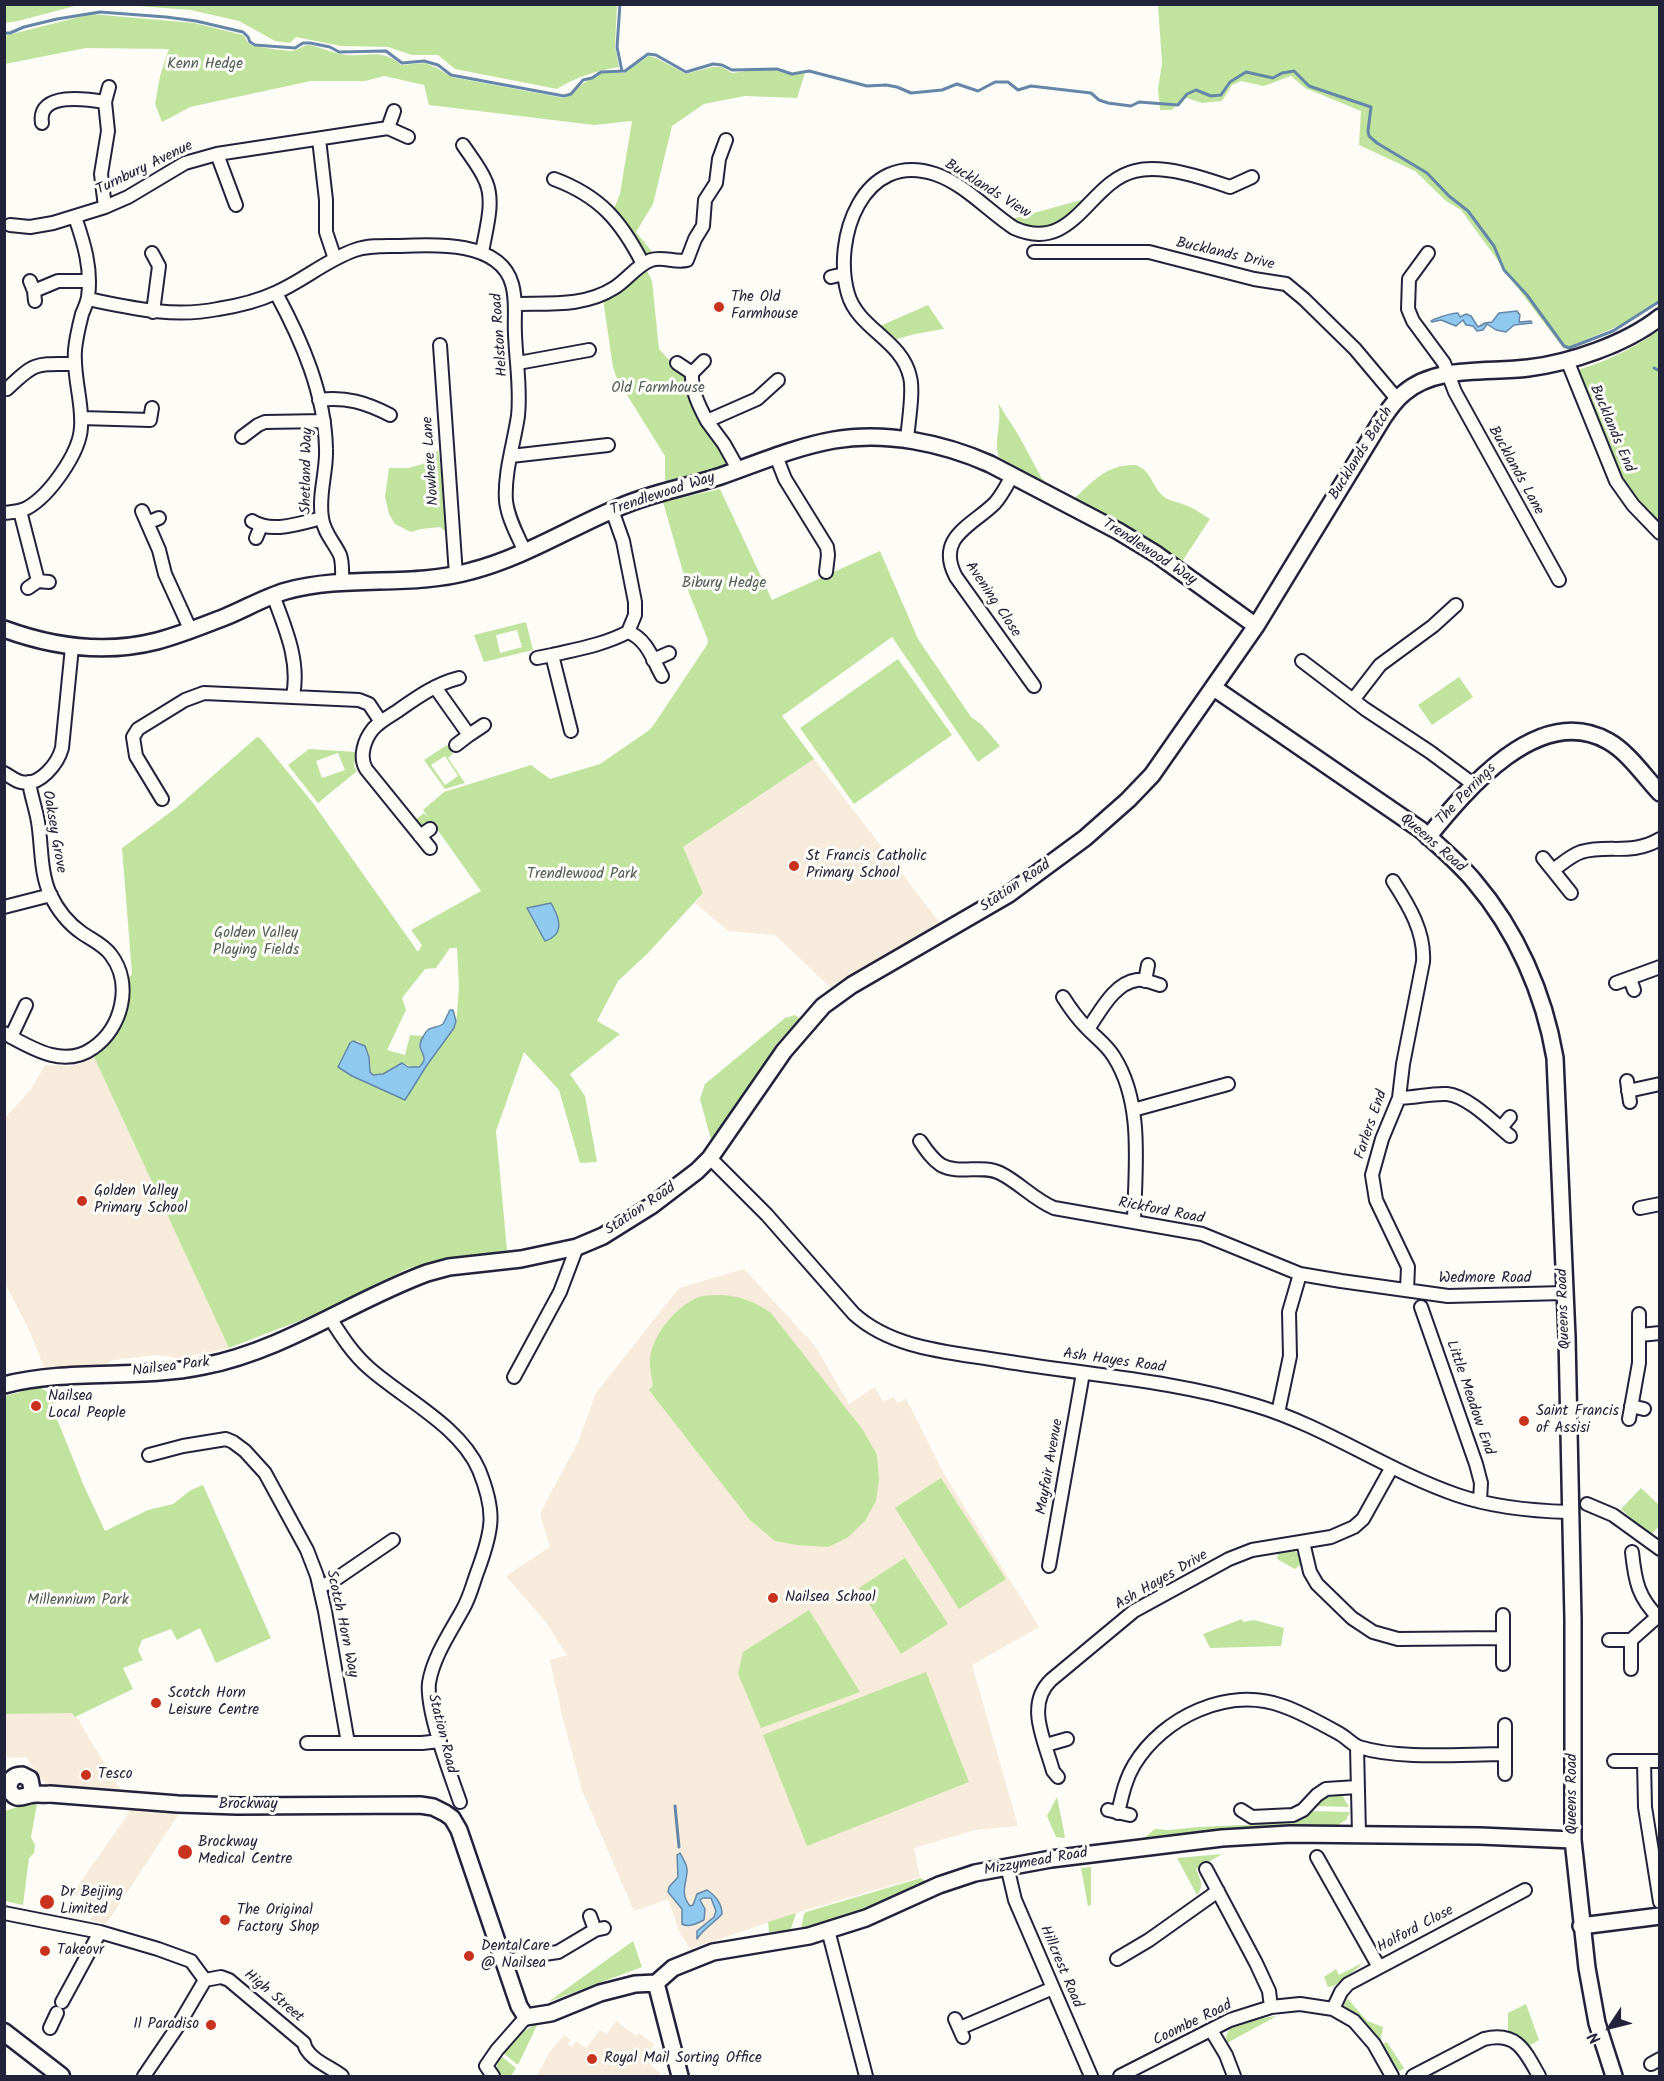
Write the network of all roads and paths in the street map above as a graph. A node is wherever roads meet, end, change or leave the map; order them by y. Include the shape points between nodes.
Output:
1 (109, 87) dead end
2 (105, 102) junction
3 (394, 111) dead end
4 (42, 123) dead end
5 (388, 128) junction
6 (408, 137) dead end
7 (320, 139) junction
8 (726, 140) dead end
9 (463, 146) dead end
10 (217, 154) junction
11 (1252, 177) dead end
12 (554, 179) dead end
13 (236, 205) dead end
14 (105, 207) junction
15 (75, 217) junction
16 (18, 222) dead end
17 (1034, 252) dead end
18 (152, 253) dead end
19 (482, 253) junction
20 (1428, 253) dead end
21 (335, 258) junction
22 (643, 264) junction
23 (844, 274) junction
24 (831, 276) dead end
25 (88, 281) junction
26 (33, 291) dead end
27 (276, 293) junction
28 (88, 299) junction
29 (515, 304) junction
30 (153, 312) junction
31 (1659, 317) edge
32 (440, 345) dead end
33 (589, 350) dead end
34 (1567, 360) junction
35 (704, 361) dead end
36 (518, 363) junction
37 (677, 363) dead end
38 (75, 364) junction
39 (692, 373) junction
40 (1449, 374) junction
41 (778, 380) dead end
42 (4, 387) edge
43 (1397, 399) junction
44 (319, 400) junction
45 (152, 408) dead end
46 (390, 415) dead end
47 (81, 418) junction
48 (324, 421) junction
49 (707, 421) junction
50 (242, 437) dead end
51 (907, 440) junction
52 (608, 445) dead end
53 (511, 456) junction
54 (776, 456) junction
55 (738, 470) junction
56 (1012, 476) junction
57 (612, 510) junction
58 (20, 512) junction
59 (4, 513) edge
60 (159, 518) dead end
61 (322, 519) junction
62 (256, 529) dead end
63 (1659, 533) edge
64 (525, 552) junction
65 (826, 572) dead end
66 (456, 575) junction
67 (1559, 580) dead end
68 (342, 582) junction
69 (38, 584) dead end
70 (273, 596) junction
71 (1456, 606) dead end
72 (1256, 626) junction
73 (4, 629) edge
74 (191, 631) junction
75 (628, 632) junction
76 (72, 647) junction
77 (669, 653) dead end
78 (552, 655) junction
79 (537, 658) dead end
80 (653, 660) junction
81 (1302, 661) dead end
82 (662, 676) dead end
83 (459, 678) dead end
84 (1034, 686) dead end
85 (435, 687) junction
86 (1214, 688) junction
87 (293, 696) junction
88 (1353, 700) junction
89 (381, 722) junction
90 (484, 725) dead end
91 (571, 731) dead end
92 (469, 735) junction
93 (456, 745) dead end
94 (4, 773) edge
95 (28, 782) junction
96 (1473, 784) junction
97 (1659, 793) edge
98 (162, 799) dead end
99 (1428, 837) junction
100 (1659, 839) edge
101 (430, 848) dead end
102 (1543, 858) dead end
103 (1553, 870) junction
104 (1392, 881) dead end
105 (1571, 893) dead end
106 (51, 896) junction
107 (4, 906) edge
108 (1148, 965) dead end
109 (1659, 967) edge
110 (1145, 981) junction
111 (1616, 983) dead end
112 (1160, 985) dead end
113 (1063, 997) dead end
114 (26, 1005) dead end
115 (1088, 1029) junction
116 (8, 1038) edge
117 (1228, 1084) dead end
118 (1659, 1084) edge
119 (1628, 1091) dead end
120 (1399, 1098) junction
121 (1132, 1110) junction
122 (1510, 1117) dead end
123 (919, 1147) dead end
124 (710, 1158) junction
125 (1659, 1204) edge
126 (1640, 1209) dead end
127 (1134, 1221) junction
128 (577, 1247) junction
129 (1300, 1274) junction
130 (1407, 1290) junction
131 (1564, 1293) junction
132 (1420, 1307) dead end
133 (1639, 1314) dead end
134 (330, 1318) junction
135 (1659, 1333) edge
136 (1640, 1335) junction
137 (1083, 1373) junction
138 (514, 1377) dead end
139 (4, 1385) edge
140 (1635, 1412) dead end
141 (1278, 1413) junction
142 (149, 1455) dead end
143 (1392, 1467) junction
144 (1480, 1501) junction
145 (1587, 1504) dead end
146 (1569, 1512) junction
147 (386, 1541) dead end
148 (1303, 1542) junction
149 (1659, 1549) edge
150 (1636, 1557) dead end
151 (1049, 1566) dead end
152 (320, 1587) junction
153 (1503, 1615) dead end
154 (1658, 1618) edge
155 (1503, 1638) junction
156 (1609, 1640) dead end
157 (1630, 1640) junction
158 (1503, 1664) dead end
159 (1631, 1668) dead end
160 (1505, 1725) dead end
161 (1067, 1739) dead end
162 (440, 1741) junction
163 (307, 1743) dead end
164 (348, 1743) junction
165 (1046, 1745) junction
166 (1357, 1747) junction
167 (1505, 1754) junction
168 (1614, 1761) dead end
169 (1644, 1761) junction
170 (1659, 1761) edge
171 (1504, 1774) dead end
172 (1058, 1777) dead end
173 (1357, 1787) junction
174 (16, 1793) edge
175 (460, 1802) dead end
176 (1241, 1810) dead end
177 (1119, 1813) dead end
178 (1359, 1834) junction
179 (1573, 1840) junction
180 (1323, 1860) dead end
181 (1007, 1866) junction
182 (1206, 1869) dead end
183 (1525, 1890) dead end
184 (1218, 1891) junction
185 (1659, 1902) edge
186 (4, 1913) edge
187 (590, 1916) dead end
188 (1659, 1916) edge
189 (1581, 1926) junction
190 (828, 1930) junction
191 (100, 1932) junction
192 (1117, 1959) dead end
193 (504, 1963) junction
194 (1379, 1967) junction
195 (205, 1980) junction
196 (656, 1983) junction
197 (1053, 1988) junction
198 (1271, 2007) junction
199 (1333, 2008) junction
200 (526, 2017) junction
201 (50, 2028) dead end
202 (959, 2028) dead end
203 (1211, 2030) junction
204 (4, 2032) edge
205 (61, 2076) edge
206 (144, 2076) edge
207 (342, 2076) edge
208 (493, 2076) edge
209 (680, 2076) edge
210 (866, 2076) edge
211 (1091, 2076) edge
212 (1120, 2076) edge
213 (1234, 2076) edge
214 (1392, 2076) edge
215 (1413, 2076) edge
216 (1539, 2076) edge
217 (1614, 2076) edge

1 - 2 street
2 - 4 street via 61,100 45,110
2 - 14 street via 108,131 100,174
3 - 5 street
5 - 6 street
5 - 7 street, Turnbury Avenue
7 - 10 street, Turnbury Avenue
7 - 21 street via 326,232
8 - 22 street via 716,183 705,200 703,228 689,259 657,258
9 - 19 street via 489,191
10 - 13 street
10 - 14 street, Turnbury Avenue via 185,163
11 - 23 street, Bucklands View via 1230,187 1155,169 1134,171 1112,183 1060,229 1034,234 1014,228 941,176 922,171 899,173 877,183 862,196 844,247
12 - 22 street via 570,178 610,212
14 - 15 street, Turnbury Avenue
15 - 16 street, Turnbury Avenue via 45,225
15 - 25 street via 86,249
17 - 43 street, Bucklands Drive via 1149,252 1286,284 1355,349
18 - 30 street via 159,266
19 - 21 street, Helston Road via 416,245 363,248
19 - 29 street, Helston Road via 508,274
20 - 40 street, Bucklands Lane via 1409,279 1408,309
21 - 27 street, Helston Road
22 - 29 street via 613,289 589,299
23 - 24 street
23 - 51 street, Bucklands View via 856,311 896,350 908,370 911,383
25 - 26 street via 58,280
25 - 28 street
27 - 30 street, Helston Road via 217,310
27 - 44 street, Shetland Way via 295,329
28 - 30 street, Helston Road
28 - 38 street via 79,325
29 - 36 street, Helston Road
31 - 34 street, Bucklands Batch via 1626,338
32 - 66 street, Nowhere Lane
33 - 36 street
34 - 40 street, Bucklands Batch via 1531,368
34 - 63 street, Bucklands End via 1616,482
35 - 39 street
36 - 53 street, Helston Road via 519,402
37 - 39 street
38 - 42 street via 33,366 7,389
38 - 47 street
39 - 49 street via 695,394
40 - 43 street, Bucklands Batch via 1421,382
40 - 67 street, Bucklands Lane via 1475,430
41 - 49 street via 760,398
43 - 72 street, Bucklands Batch
44 - 46 street via 347,399
44 - 48 street, Shetland Way
45 - 47 street via 150,420
47 - 58 street via 80,436 71,459 42,497
48 - 50 street via 254,420
48 - 61 street, Shetland Way
49 - 55 street
51 - 54 street, Trendlewood Way via 845,438
51 - 56 street, Trendlewood Way via 972,456
52 - 53 street via 597,452
53 - 64 street, Helston Road via 506,502
54 - 55 street, Trendlewood Way
54 - 65 street via 826,545
55 - 57 street, Trendlewood Way
56 - 72 street, Trendlewood Way via 1156,554
56 - 84 street, Avening Close via 995,503 956,536 950,562 956,577
57 - 64 street, Trendlewood Way
57 - 75 street via 623,541 635,602
58 - 59 street
58 - 69 street
60 - 74 street via 144,517
61 - 62 street
61 - 68 street, Shetland Way via 341,558
64 - 66 street, Trendlewood Way
66 - 68 street, Trendlewood Way
68 - 70 street, Trendlewood Way
70 - 74 street, Trendlewood Way
70 - 87 street via 293,655
71 - 88 street via 1449,618 1380,665
72 - 86 street, Station Road
73 - 76 street, Trendlewood Way
74 - 76 street, Trendlewood Way via 140,645
75 - 78 street via 604,643
75 - 80 street via 643,642
76 - 95 street via 60,753 45,774
77 - 80 street
78 - 79 street
78 - 91 street
80 - 82 street
81 - 88 street via 1316,664
83 - 85 street
85 - 89 street
85 - 92 street
86 - 99 street, Queens Road
86 - 124 street, Station Road via 1152,775 1085,838 1009,894 852,985 823,1006 784,1051
87 - 89 street via 362,700
87 - 98 street via 199,694 138,729 133,740 136,756
88 - 96 street
89 - 101 street via 366,743 364,766 425,832
90 - 92 street
92 - 93 street
94 - 95 street
95 - 106 street, Oaksey Grove
96 - 97 street, The Perrings via 1497,763 1533,742 1553,734 1579,732 1610,742
96 - 99 street, The Perrings
99 - 131 street, Queens Road via 1474,880 1510,931 1546,1017 1555,1058
100 - 103 street via 1631,849 1581,852
102 - 103 street
103 - 105 street
104 - 120 street, Farlers End via 1408,894 1423,955
106 - 107 street
106 - 116 street, Oaksey Grove via 72,925 113,957 122,985 121,1009 104,1039 79,1056 49,1055
108 - 110 street
109 - 111 street via 1632,984
110 - 112 street
110 - 115 street via 1120,988
113 - 115 street
114 - 116 street, Oaksey Grove
115 - 121 street via 1119,1065
117 - 121 street via 1213,1094
118 - 119 street
120 - 122 street via 1455,1096 1505,1132
120 - 130 street, Farlers End via 1372,1170 1372,1184 1408,1267
121 - 127 street via 1136,1158
123 - 127 street, Rickford Road via 945,1167 998,1172 1054,1208
124 - 128 street, Station Road via 632,1218
124 - 137 street, Ash Hayes Road via 767,1215 849,1309 874,1330 947,1352
125 - 126 street
127 - 129 street, Rickford Road via 1202,1234
128 - 134 street, Station Road via 521,1259 439,1269
128 - 138 street via 560,1292
129 - 130 street, Rickford Road
129 - 141 street via 1289,1312 1290,1356
130 - 131 street, Wedmore Road via 1449,1296
131 - 146 street, Queens Road
132 - 144 street, Little Meadow End via 1476,1464
133 - 136 street
134 - 139 street, Nailsea Park via 259,1351 204,1366
134 - 162 street, Station Road via 345,1343 365,1364 459,1440 477,1466 488,1498 492,1523 485,1550 467,1601 446,1639 430,1681
135 - 136 street
136 - 140 street
137 - 141 street, Ash Hayes Road via 1160,1383
137 - 151 street, Mayfair Avenue
141 - 143 street, Ash Hayes Road
142 - 152 street, Scotch Horn Way via 222,1439 233,1442 268,1478 307,1550
143 - 144 street, Ash Hayes Road
143 - 148 street, Ash Hayes Drive via 1359,1523 1338,1535
144 - 146 street, Ash Hayes Road
145 - 149 street via 1613,1515
146 - 179 street, Queens Road
147 - 152 street
148 - 155 street via 1317,1584 1373,1632 1398,1639
148 - 165 street, Ash Hayes Drive via 1252,1550 1234,1557 1129,1614 1044,1688 1037,1709
150 - 154 street via 1635,1581
152 - 164 street, Scotch Horn Way
153 - 155 street
154 - 157 street
155 - 158 street
156 - 157 street
157 - 159 street
160 - 167 street
161 - 165 street
162 - 164 street
162 - 175 street, Station Road
163 - 164 street
165 - 172 street, Ash Hayes Drive
166 - 167 street via 1401,1753
166 - 173 street
166 - 177 street via 1279,1704 1245,1700 1214,1705 1184,1718 1150,1743 1129,1774
167 - 171 street
168 - 169 street
169 - 170 street
169 - 185 street via 1645,1807
173 - 176 street via 1326,1789 1293,1815 1252,1817
173 - 178 street
174 - 193 street, Brockway via 237,1806 433,1807 455,1822 461,1834
178 - 179 street, Mizzymead Road
178 - 181 street, Mizzymead Road via 1222,1838
179 - 189 street, Queens Road
180 - 194 street
181 - 190 street, Mizzymead Road via 939,1885 866,1918
181 - 197 street, Hillcrest Road via 1016,1900
182 - 184 street
183 - 194 street, Holford Close
184 - 192 street via 1129,1947
184 - 198 street via 1269,1991
186 - 191 street
187 - 193 street via 599,1929 558,1952
188 - 189 street
189 - 217 street, Queens Road via 1598,2023
190 - 196 street, Mizzymead Road via 713,1952 673,1968
190 - 210 street
191 - 195 street via 187,1959
191 - 201 street
193 - 200 street
194 - 199 street, Holford Close via 1346,1986
195 - 206 street
195 - 207 street, High Street via 221,1977 236,1984 327,2068
196 - 200 street via 612,1990 551,2013
196 - 209 street
197 - 202 street
197 - 211 street, Hillcrest Road
198 - 199 street, Coombe Road via 1300,2004
198 - 203 street, Coombe Road
199 - 214 street, Coombe Road via 1365,2031
200 - 208 street via 486,2066
203 - 212 street, Coombe Road
203 - 213 street
204 - 205 main road
215 - 216 street via 1497,2036 1521,2047

